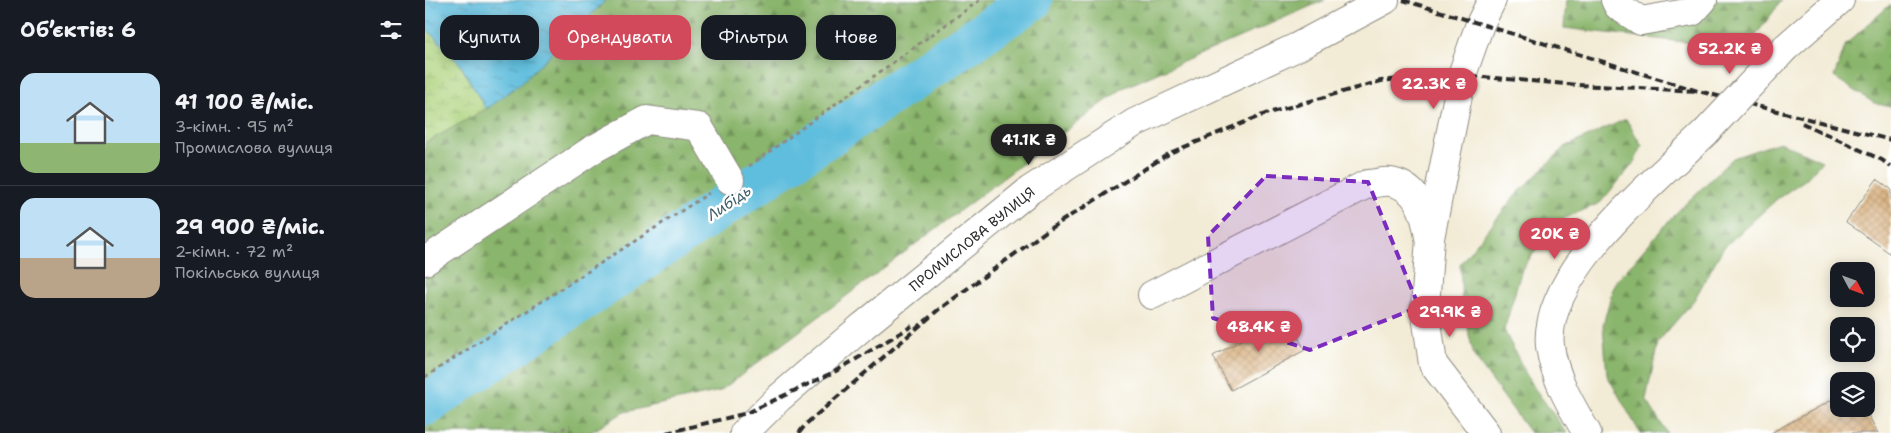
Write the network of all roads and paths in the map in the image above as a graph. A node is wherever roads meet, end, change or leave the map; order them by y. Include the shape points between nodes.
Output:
1 (1385, 0) edge
2 (1493, 0) edge
3 (1615, 0) edge
4 (1703, 0) edge
5 (1840, 0) edge
6 (730, 180) dead end
7 (1430, 238) junction
8 (425, 261) edge
9 (1152, 295) dead end
10 (570, 425) dead end
11 (555, 433) edge
12 (744, 433) edge
13 (1486, 433) edge
14 (1587, 433) edge

1 - 12 street, ПРОМИСЛОВА ВУЛИЦЯ via 1297,47 1134,123 1030,190 856,332 779,398
2 - 7 street via 1462,76
3 - 4 street via 1618,6 1641,20 1692,12
5 - 14 street, bridge via 1785,48 1706,132 1613,223 1577,265 1559,298 1551,324 1550,345 1567,400
6 - 8 street via 699,127 647,120 592,150
7 - 9 street via 1425,216 1413,192 1391,182 1367,184
7 - 13 street via 1425,308 1433,364
10 - 11 path

